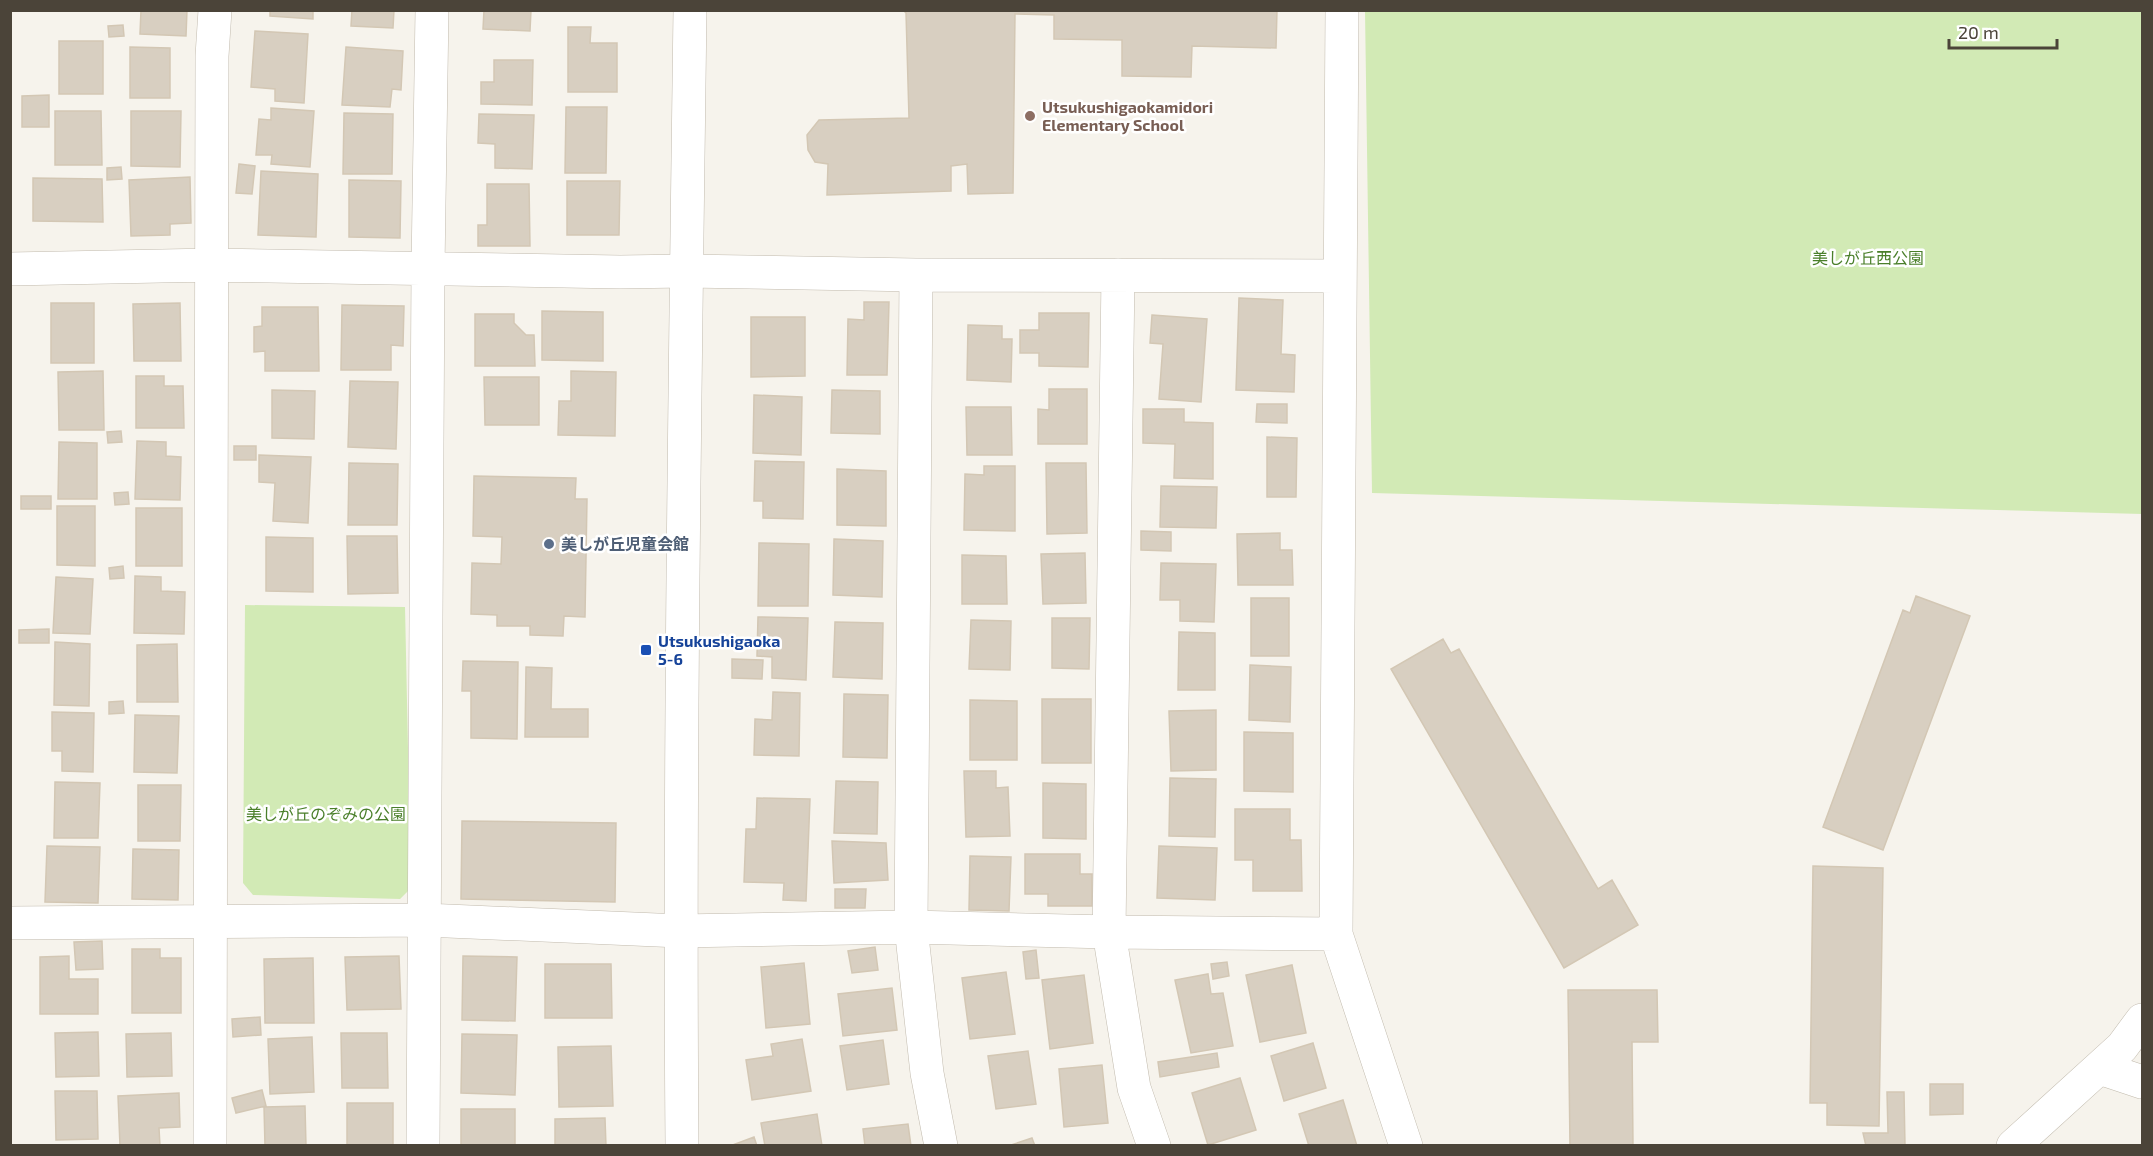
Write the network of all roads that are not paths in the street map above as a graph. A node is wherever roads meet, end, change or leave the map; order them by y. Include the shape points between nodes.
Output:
1 (215, 10) edge
2 (432, 10) edge
3 (690, 10) edge
4 (1342, 10) edge
5 (212, 265) junction
6 (428, 268) junction
7 (10, 269) edge
8 (685, 271) junction
9 (916, 275) junction
10 (1118, 275) junction
11 (1340, 276) junction
12 (426, 920) junction
13 (10, 923) edge
14 (209, 923) junction
15 (911, 927) junction
16 (680, 931) junction
17 (1109, 932) junction
18 (1336, 934) junction
19 (2142, 1020) edge
20 (2100, 1068) junction
21 (2142, 1082) edge
22 (210, 1146) edge
23 (423, 1146) edge
24 (682, 1146) edge
25 (941, 1146) edge
26 (1154, 1146) edge
27 (1406, 1146) edge
28 (2013, 1146) edge

1 - 5 street
2 - 6 street
3 - 8 street
4 - 11 street
5 - 6 street
5 - 7 street
5 - 14 street
6 - 8 street
6 - 12 street
8 - 9 street
8 - 16 street
9 - 10 street
9 - 15 street
10 - 11 street
10 - 17 street
11 - 18 street
12 - 14 street
12 - 16 street
12 - 23 street
13 - 14 street
14 - 22 street
15 - 16 street
15 - 17 street
15 - 25 street via 927,1073
16 - 24 street
17 - 18 street
17 - 26 street via 1134,1088
18 - 27 street
19 - 20 street
20 - 21 street
20 - 28 street

